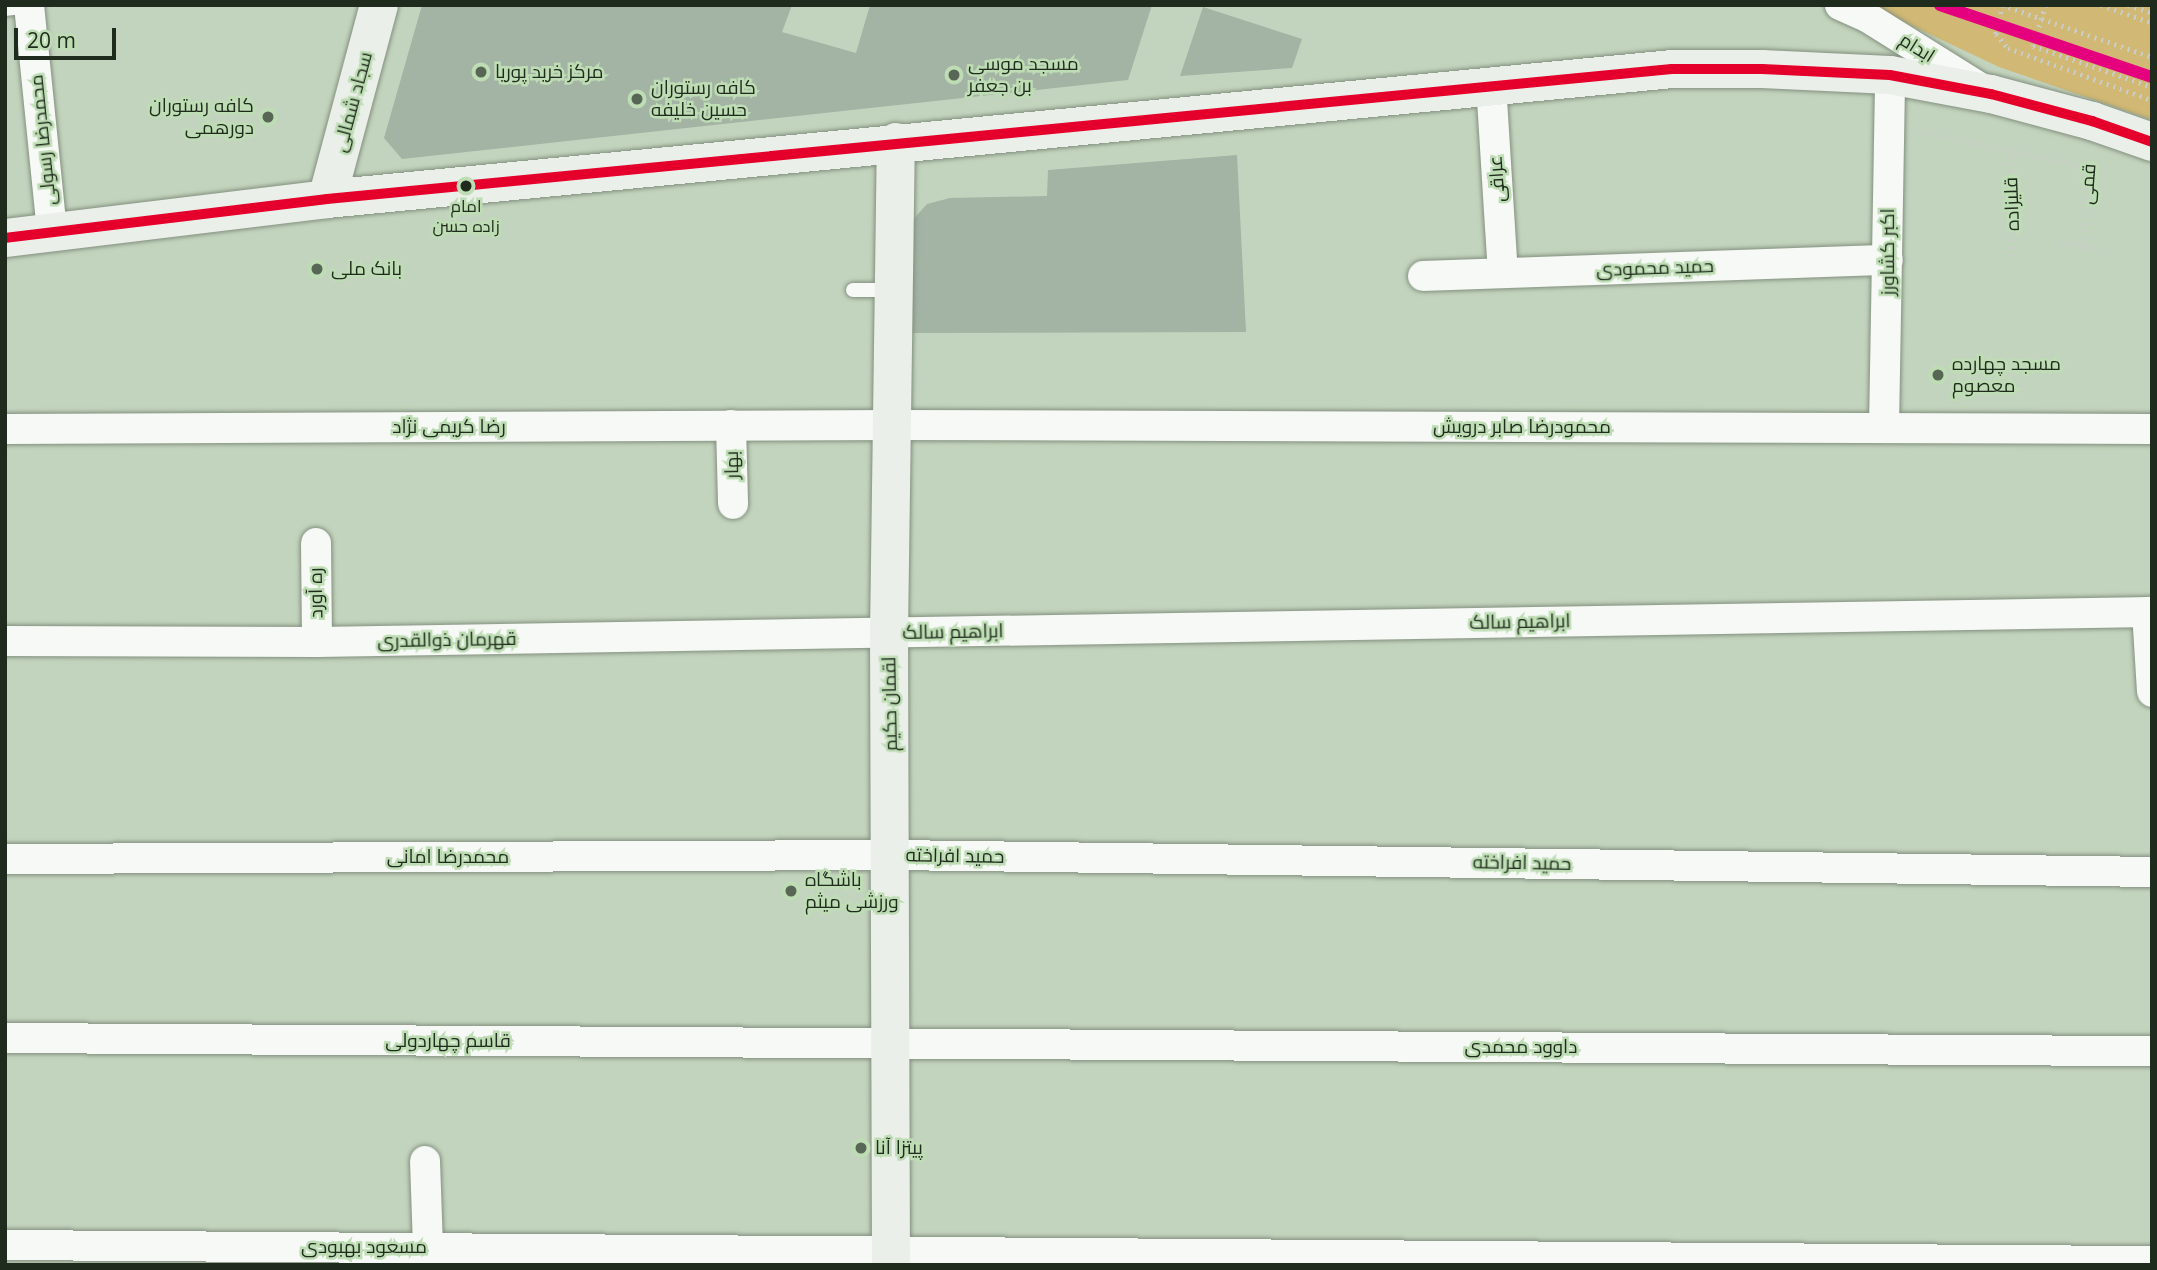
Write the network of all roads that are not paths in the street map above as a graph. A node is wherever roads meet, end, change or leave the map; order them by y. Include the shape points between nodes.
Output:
1 (379, 5) edge
2 (1840, 5) edge
3 (21, 7) edge
4 (1889, 75) junction
5 (1491, 84) junction
6 (1991, 94) junction
7 (896, 142) junction
8 (2152, 142) edge
9 (327, 199) junction
10 (52, 232) junction
11 (5, 238) edge
12 (1888, 260) junction
13 (1503, 273) junction
14 (1423, 276) dead end
15 (853, 290) dead end
16 (894, 290) junction
17 (731, 425) junction
18 (892, 425) junction
19 (1884, 428) junction
20 (5, 429) edge
21 (2152, 429) edge
22 (733, 504) dead end
23 (316, 543) dead end
24 (2149, 612) edge
25 (889, 633) junction
26 (5, 641) edge
27 (317, 642) junction
28 (2152, 692) edge
29 (892, 855) junction
30 (5, 859) edge
31 (2152, 872) edge
32 (5, 1038) edge
33 (891, 1044) junction
34 (2152, 1051) edge
35 (425, 1161) dead end
36 (5, 1245) edge
37 (428, 1248) junction
38 (475, 1256) edge
39 (891, 1257) edge
40 (1097, 1258) edge
41 (2152, 1261) edge

1 - 9 main road, سجاد شمالی
2 - 6 street, ابدام
3 - 10 street, محمدرضا رسولی
4 - 5 main road via 1672,69
4 - 6 main road
4 - 12 street, اکبر کشاورز
5 - 7 main road
5 - 13 street, عراقی
6 - 8 main road
7 - 9 main road
7 - 16 main road, لقمان حکیم
9 - 10 main road
10 - 11 main road
12 - 13 street, حمید محمودی
12 - 19 street, اکبر کشاورز
13 - 14 street, حمید محمودی
15 - 16 lane
16 - 18 main road, لقمان حکیم
17 - 18 street, رضا کریمی نژاد
17 - 20 street, رضا کریمی نژاد
17 - 22 street, بهار
18 - 19 street, محمودرضا صابر درویش
18 - 25 main road, لقمان حکیم
19 - 21 street, محمودرضا صابر درویش
23 - 27 street, ره آورد
24 - 25 street, ابراهیم سالک
24 - 28 street
25 - 27 street, قهرمان ذوالقدری
25 - 29 main road, لقمان حکیم
26 - 27 street, قهرمان ذوالقدری
29 - 30 street, محمدرضا امانی
29 - 31 street, حمید افراخته
29 - 33 main road, لقمان حکیم
32 - 33 street, قاسم چهاردولی
33 - 34 street, داوود محمدی
33 - 39 main road, لقمان حکیم
35 - 37 street
36 - 37 street, مسعود بهبودی
37 - 38 street, مسعود بهبودی
38 - 39 street, مسعود بهبودی
39 - 40 street, مسعود بهبودی
40 - 41 street, مسعود بهبودی

